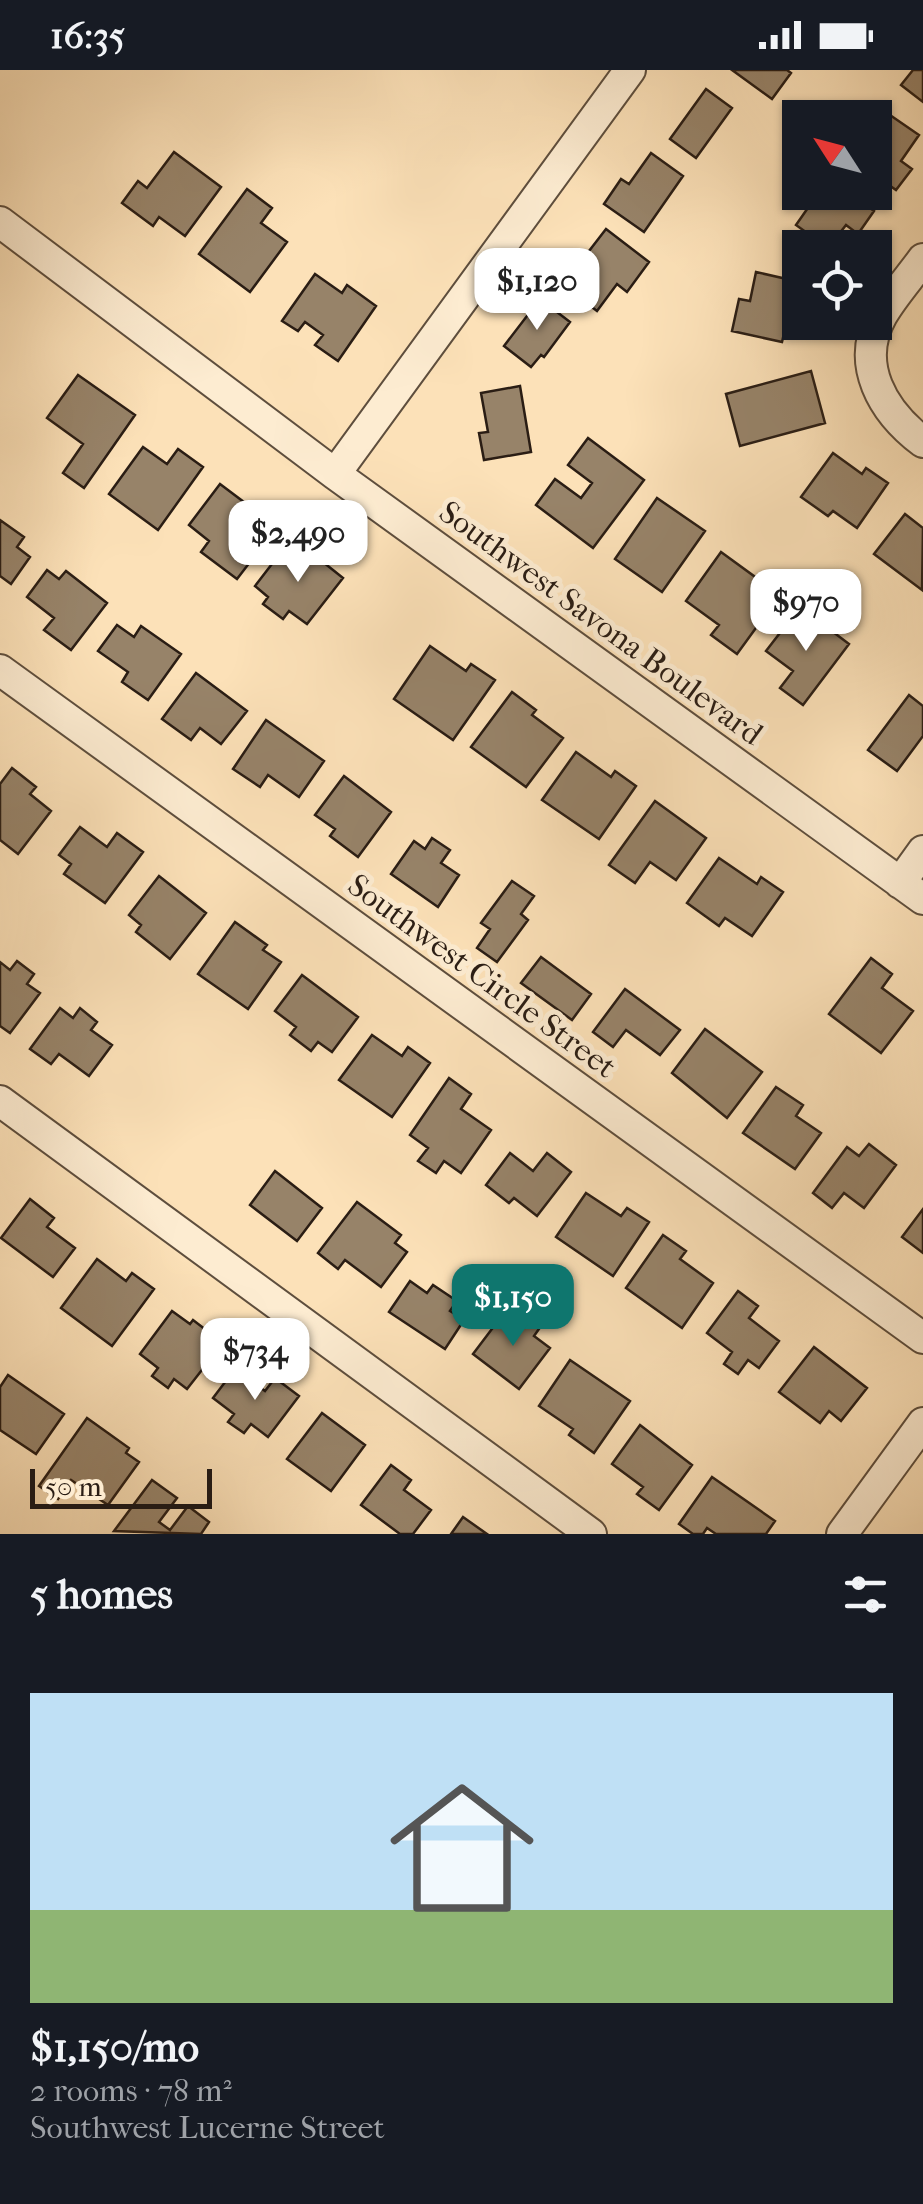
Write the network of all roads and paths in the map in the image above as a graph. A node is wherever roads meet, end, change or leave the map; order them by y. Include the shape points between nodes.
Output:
1 (630, 70) edge
2 (0, 222) edge
3 (923, 259) edge
4 (923, 442) edge
5 (335, 474) junction
6 (0, 670) edge
7 (923, 851) edge
8 (912, 891) edge
9 (0, 1101) edge
10 (923, 1338) edge
11 (923, 1423) edge
12 (591, 1534) edge
13 (842, 1534) edge

1 - 5 street
2 - 5 street, Southwest Savona Boulevard
3 - 4 street via 882,314 870,351 886,408
5 - 8 street, Southwest Savona Boulevard
6 - 10 street, Southwest Circle Street
7 - 8 street
9 - 12 street
11 - 13 street

